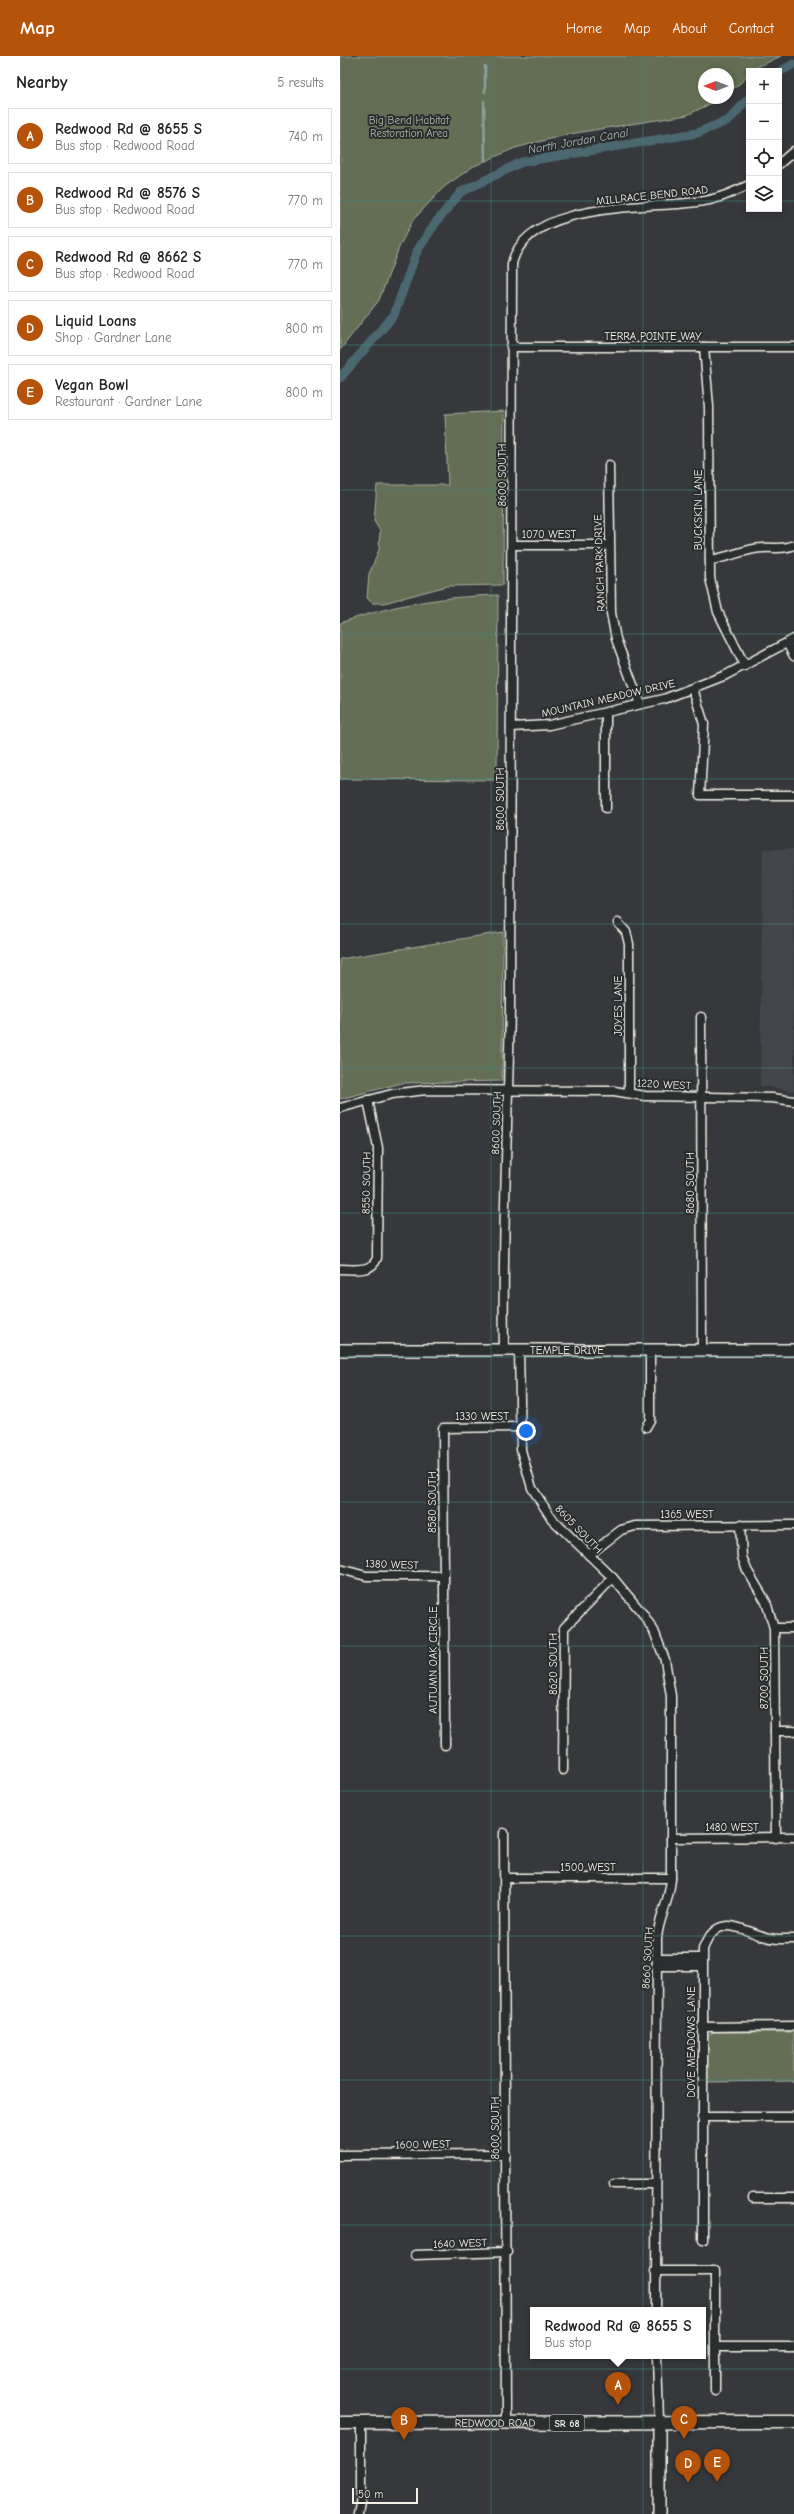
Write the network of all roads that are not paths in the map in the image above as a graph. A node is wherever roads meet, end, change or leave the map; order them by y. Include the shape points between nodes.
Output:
1 (794, 151) edge
2 (782, 161) edge
3 (746, 187) edge
4 (518, 249) joint
5 (511, 347) junction
6 (704, 347) junction
7 (794, 347) edge
8 (609, 465) dead end
9 (513, 545) junction
10 (608, 545) junction
11 (794, 545) edge
12 (710, 560) junction
13 (791, 641) edge
14 (794, 656) edge
15 (745, 666) junction
16 (693, 689) junction
17 (640, 704) junction
18 (606, 712) junction
19 (511, 727) junction
20 (794, 795) edge
21 (606, 808) dead end
22 (618, 923) dead end
23 (701, 1017) dead end
24 (509, 1090) junction
25 (629, 1092) junction
26 (701, 1097) junction
27 (368, 1100) junction
28 (794, 1101) edge
29 (340, 1108) edge
30 (340, 1270) edge
31 (650, 1349) junction
32 (340, 1350) edge
33 (504, 1350) junction
34 (519, 1350) junction
35 (702, 1350) junction
36 (794, 1350) edge
37 (520, 1427) junction
38 (646, 1427) dead end
39 (443, 1428) joint
40 (740, 1525) junction
41 (794, 1525) edge
42 (589, 1555) junction
43 (340, 1569) edge
44 (444, 1576) junction
45 (613, 1578) junction
46 (774, 1628) junction
47 (794, 1628) edge
48 (776, 1731) junction
49 (794, 1731) edge
50 (445, 1745) dead end
51 (564, 1770) dead end
52 (504, 1834) dead end
53 (794, 1836) edge
54 (670, 1838) junction
55 (776, 1838) junction
56 (505, 1878) junction
57 (671, 1878) junction
58 (794, 1939) edge
59 (656, 1962) junction
60 (702, 1962) junction
61 (794, 2026) edge
62 (702, 2027) junction
63 (702, 2117) junction
64 (794, 2117) edge
65 (506, 2154) junction
66 (340, 2155) edge
67 (614, 2184) dead end
68 (655, 2184) junction
69 (753, 2198) dead end
70 (794, 2198) edge
71 (703, 2240) dead end
72 (507, 2252) junction
73 (415, 2255) dead end
74 (655, 2271) junction
75 (656, 2307) edge
76 (716, 2347) junction
77 (794, 2347) edge
78 (657, 2359) edge
79 (715, 2391) dead end
80 (659, 2422) junction
81 (794, 2422) edge
82 (340, 2423) edge
83 (362, 2423) junction
84 (506, 2423) junction
85 (358, 2514) edge
86 (659, 2514) edge

1 - 2 street
3 - 4 street, MILLRACE BEND ROAD via 706,201 621,208 559,220 535,231
4 - 5 street, 8600 SOUTH via 512,271
5 - 6 street, TERRA POINTE WAY
5 - 9 street, 8600 SOUTH
6 - 7 street, TERRA POINTE WAY
6 - 12 street, BUCKSKIN LANE via 709,407
8 - 10 street, RANCH PARK DRIVE
9 - 10 street, 1070 WEST
9 - 19 street, 8600 SOUTH
10 - 17 street, RANCH PARK DRIVE via 613,626
11 - 12 street via 784,548 751,549 727,558
12 - 15 street, BUCKSKIN LANE via 710,578 718,612
13 - 14 street
13 - 15 street, MOUNTAIN MEADOW DRIVE
15 - 16 street, MOUNTAIN MEADOW DRIVE
16 - 17 street, MOUNTAIN MEADOW DRIVE
16 - 20 street via 704,724 700,795
17 - 18 street, MOUNTAIN MEADOW DRIVE
18 - 19 street, MOUNTAIN MEADOW DRIVE via 549,724
18 - 21 street
19 - 24 street, 8600 SOUTH
22 - 25 street, JOYES LANE via 626,932 629,944
23 - 26 street, 8680 SOUTH
24 - 25 street, 1220 WEST
24 - 27 street, 1220 WEST via 415,1090
24 - 33 street, 8600 SOUTH via 504,1197
25 - 26 street, 1220 WEST via 645,1096
26 - 28 street, 1220 WEST via 772,1098
26 - 35 street, 8680 SOUTH
27 - 29 street, 1220 WEST
27 - 30 street, 8550 SOUTH via 378,1148 377,1254 372,1266
31 - 34 street, TEMPLE DRIVE
31 - 35 street, TEMPLE DRIVE
31 - 38 street via 650,1420
32 - 33 street, TEMPLE DRIVE
33 - 34 street, TEMPLE DRIVE
34 - 37 street, 8605 SOUTH
35 - 36 street, TEMPLE DRIVE
37 - 39 street, 1330 WEST
37 - 42 street, 8605 SOUTH via 521,1450 532,1488 552,1519
39 - 44 street, 8580 SOUTH
40 - 41 street, 1365 WEST
40 - 42 street, 1365 WEST via 635,1526 621,1530
40 - 46 street, 8700 SOUTH via 742,1557 766,1602
42 - 45 street, 8605 SOUTH
43 - 44 street, 1380 WEST via 366,1576
44 - 50 street, AUTUMN OAK CIRCLE
45 - 51 street, 8620 SOUTH via 564,1628
45 - 54 street, 8660 SOUTH via 647,1620 666,1660 670,1696
46 - 47 street
46 - 48 street, 8700 SOUTH
48 - 49 street
48 - 55 street, 8700 SOUTH
52 - 56 street, 8600 SOUTH
53 - 55 street, 1480 WEST
54 - 55 street, 1480 WEST
54 - 57 street, 8660 SOUTH
56 - 57 street, 1500 WEST
56 - 65 street, 8600 SOUTH
57 - 59 street, 8660 SOUTH via 670,1894 658,1929
58 - 60 street, DOVE MEADOWS LANE via 768,1938 748,1929 729,1926 712,1934 706,1941
59 - 60 street
59 - 68 street, 8660 SOUTH
60 - 62 street, DOVE MEADOWS LANE
61 - 62 street
62 - 63 street, DOVE MEADOWS LANE
63 - 64 street
63 - 71 street, DOVE MEADOWS LANE
65 - 66 street, 1600 WEST
65 - 72 street, 8600 SOUTH
67 - 68 street
68 - 74 street, 8660 SOUTH
69 - 70 street
72 - 73 street, 1640 WEST
72 - 84 street, 8600 SOUTH
74 - 75 street, 8660 SOUTH
74 - 76 street via 715,2270
76 - 77 street
76 - 79 street
78 - 80 street
80 - 81 main road, REDWOOD ROAD / SR 68
80 - 84 main road, REDWOOD ROAD / SR 68
80 - 86 street
82 - 83 main road, REDWOOD ROAD / SR 68
83 - 84 main road, REDWOOD ROAD / SR 68
83 - 85 street via 362,2499

